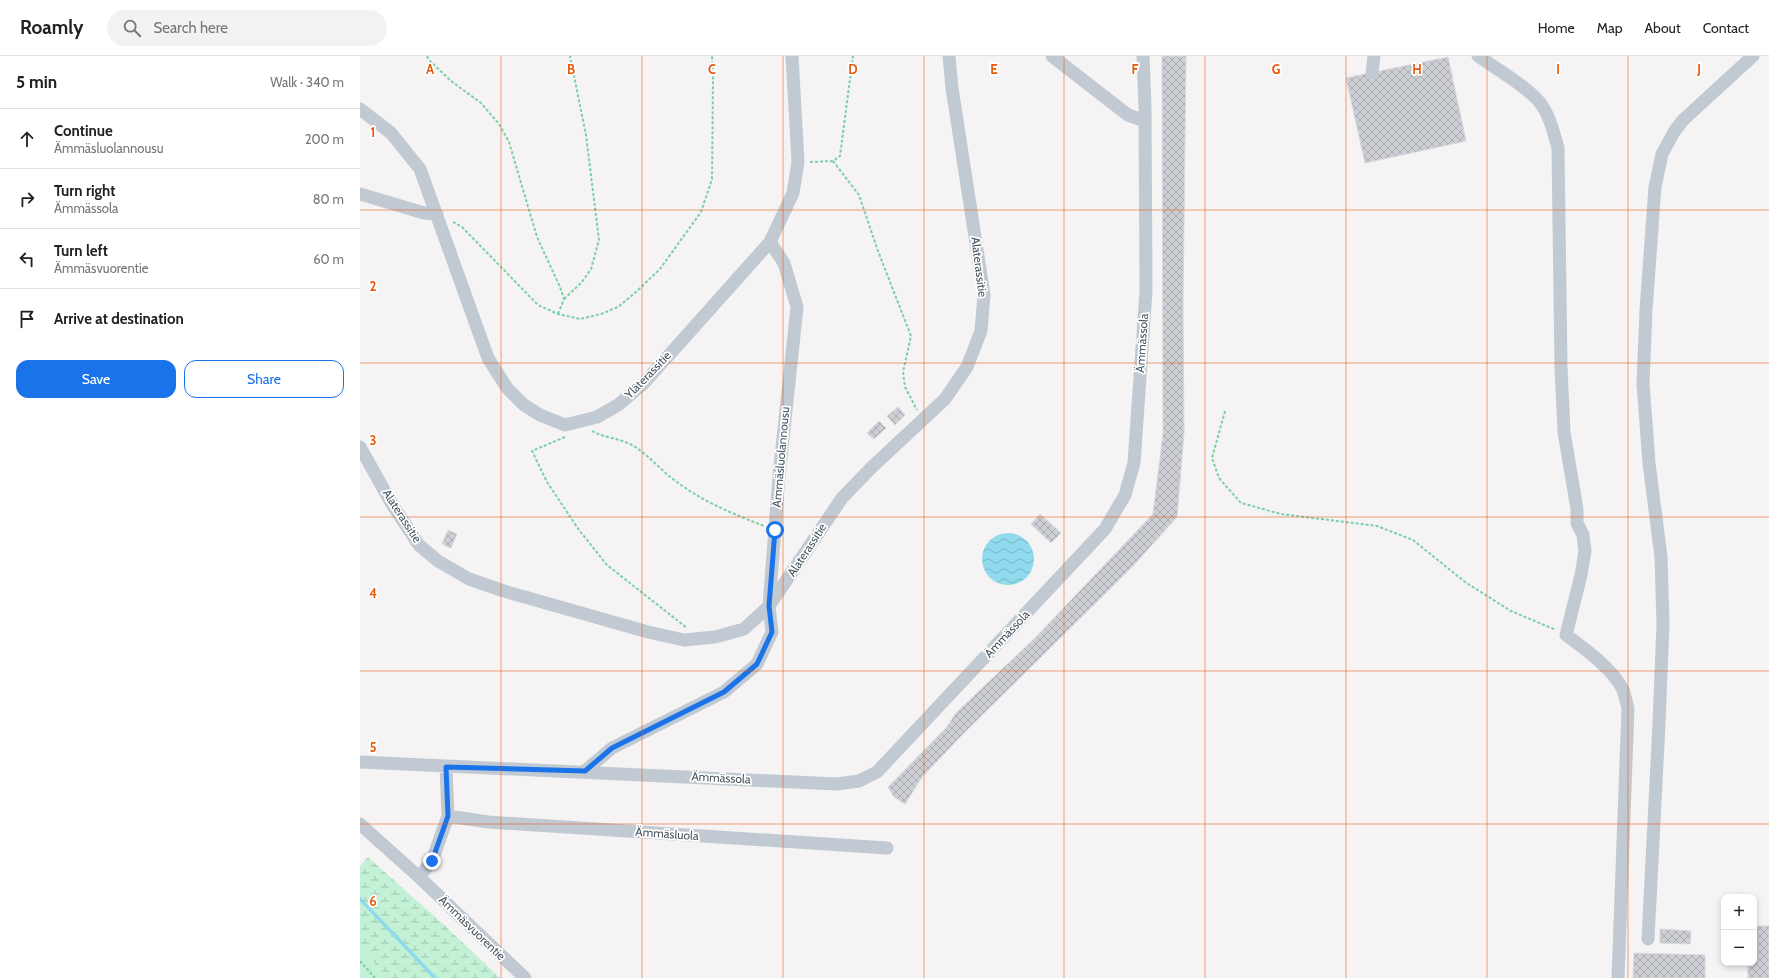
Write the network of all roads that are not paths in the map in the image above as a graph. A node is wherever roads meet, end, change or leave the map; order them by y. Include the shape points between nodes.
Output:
1 (792, 56) edge
2 (949, 56) edge
3 (1052, 56) edge
4 (1143, 56) edge
5 (1374, 56) edge
6 (1478, 56) edge
7 (1753, 56) edge
8 (1372, 73) dead end
9 (360, 109) edge
10 (1145, 121) junction
11 (360, 194) edge
12 (437, 214) junction
13 (770, 242) junction
14 (360, 447) edge
15 (769, 606) junction
16 (360, 762) edge
17 (446, 767) junction
18 (585, 771) junction
19 (448, 816) junction
20 (360, 824) edge
21 (887, 848) dead end
22 (419, 877) junction
23 (1648, 939) dead end
24 (525, 978) edge
25 (1618, 978) edge

1 - 13 street, Yläterassitie via 798,162 793,193
2 - 15 street, Alaterassitie via 984,295 982,331 967,367 945,399 842,498
3 - 10 street via 1128,115
4 - 10 street, Ämmässola
5 - 8 street
6 - 25 street via 1532,94 1543,106 1558,148 1564,432 1577,523 1583,535 1585,551 1566,635 1586,650 1615,679 1622,688 1628,708
7 - 23 street via 1683,120 1674,132 1662,154 1655,187 1643,382 1649,463 1661,557 1663,624
9 - 12 street, Yläterassitie via 391,133 420,169
10 - 18 street, Ämmässola via 1146,292 1134,463 1125,495 1105,529 877,772 858,781 837,784
11 - 12 street via 424,213
12 - 13 street, Yläterassitie via 488,358 507,388 524,405 565,425 597,417 618,405 644,383
13 - 15 street, Ämmäsluolannousu via 784,263 797,307
14 - 15 street, Alaterassitie via 393,506 419,545 438,561 470,579 504,591 684,640 715,637 744,629
15 - 18 street, Ämmäsluolannousu via 772,632 757,664 724,692 618,745
16 - 17 street, Ämmässola
17 - 18 street, Ämmässola
17 - 19 street
19 - 21 street, Ämmäsluola via 488,822
19 - 22 street via 432,861
20 - 22 street, Ämmäsvuorentie
22 - 24 street, Ämmäsvuorentie

